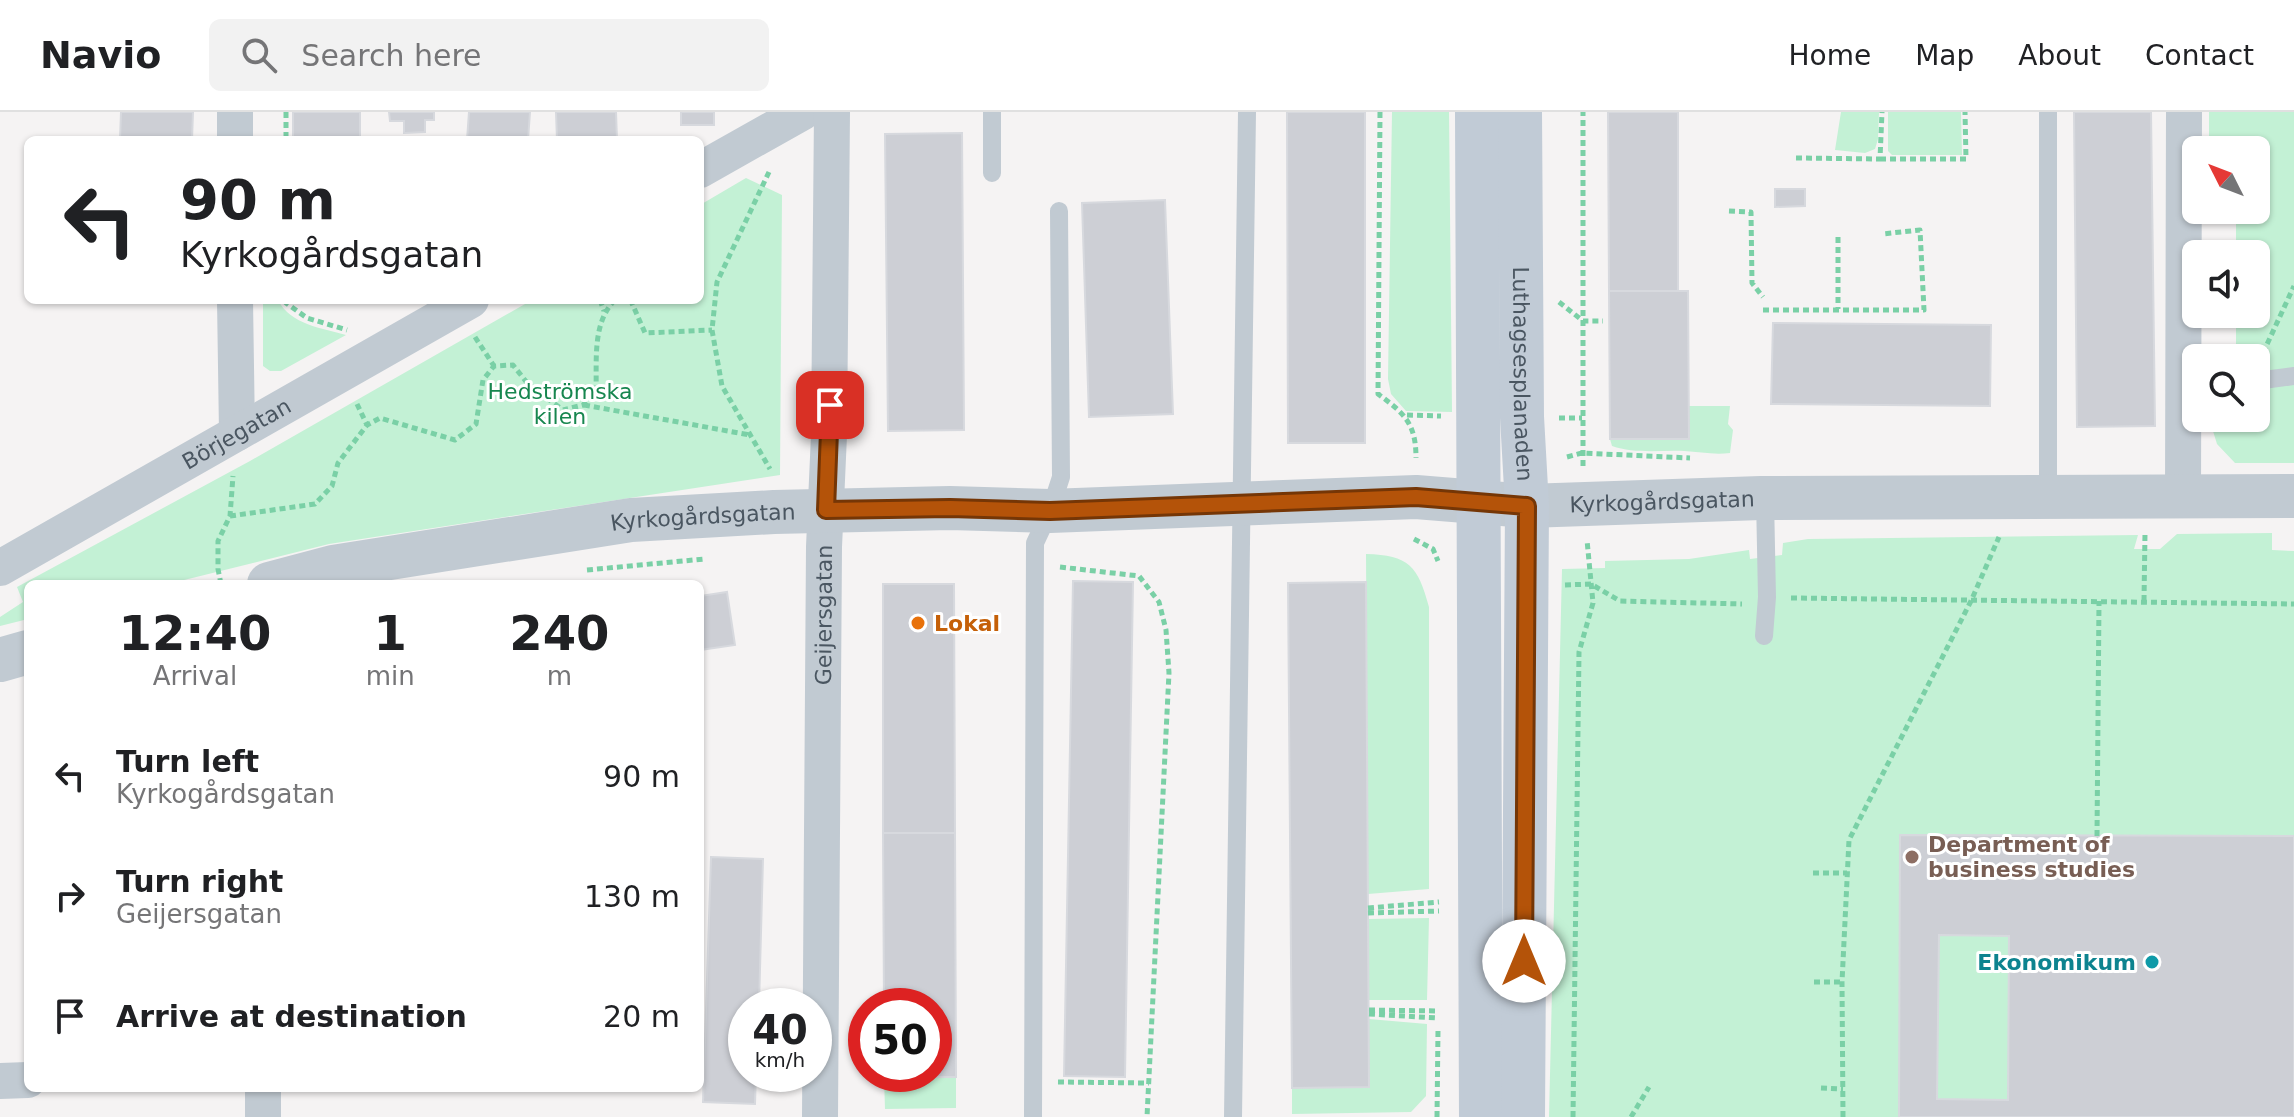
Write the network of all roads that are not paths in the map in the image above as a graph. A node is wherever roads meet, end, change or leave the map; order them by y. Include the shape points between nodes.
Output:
1 (235, 112) edge
2 (803, 112) edge
3 (832, 112) edge
4 (992, 112) edge
5 (1247, 112) edge
6 (1477, 112) edge
7 (1520, 112) edge
8 (2048, 112) edge
9 (2184, 112) edge
10 (235, 136) edge
11 (704, 168) edge
12 (992, 173) dead end
13 (1059, 211) dead end
14 (235, 304) edge
15 (470, 314) edge
16 (2189, 344) edge
17 (2294, 376) edge
18 (2270, 379) edge
19 (2187, 432) edge
20 (237, 433) junction
21 (2048, 496) junction
22 (2294, 496) edge
23 (2183, 497) junction
24 (1765, 498) junction
25 (1479, 502) junction
26 (1242, 504) junction
27 (1527, 506) junction
28 (826, 510) junction
29 (1050, 511) junction
30 (0, 568) edge
31 (284, 580) edge
32 (1764, 636) dead end
33 (24, 653) edge
34 (0, 660) edge
35 (24, 1080) edge
36 (0, 1081) edge
37 (263, 1092) edge
38 (263, 1117) edge
39 (820, 1117) edge
40 (1033, 1117) edge
41 (1233, 1117) edge
42 (1481, 1117) edge
43 (1523, 1117) edge

1 - 10 street
2 - 11 street
3 - 28 street, Geijersgatan
4 - 12 lane
5 - 26 lane
6 - 25 main road, Luthagsesplanaden
7 - 27 main road, Luthagsesplanaden
8 - 21 lane
9 - 16 street
13 - 29 lane via 1061,477
14 - 20 street
15 - 20 street, Börjegatan
17 - 18 lane
19 - 23 street
20 - 30 street, Börjegatan
21 - 23 street, Kyrkogårdsgatan
21 - 24 street, Kyrkogårdsgatan
22 - 23 street, Kyrkogårdsgatan
24 - 27 street, Kyrkogårdsgatan
24 - 32 lane
25 - 26 street, Kyrkogårdsgatan via 1416,497
25 - 27 street, Kyrkogårdsgatan
25 - 42 main road, Luthagsesplanaden
26 - 29 street, Kyrkogårdsgatan
26 - 41 lane
27 - 43 main road, Luthagsesplanaden
28 - 29 street, Kyrkogårdsgatan
28 - 31 street, Kyrkogårdsgatan via 631,520 333,567
28 - 39 street, Geijersgatan
29 - 40 lane via 1035,543
33 - 34 street
35 - 36 street
37 - 38 street

